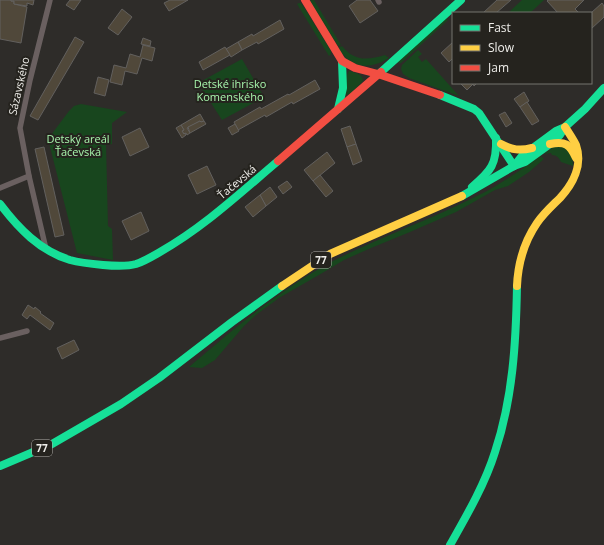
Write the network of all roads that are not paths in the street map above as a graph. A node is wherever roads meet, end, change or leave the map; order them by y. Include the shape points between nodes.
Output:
1 (50, 0) edge
2 (305, 0) edge
3 (461, 0) edge
4 (342, 61) junction
5 (378, 74) junction
6 (604, 88) edge
7 (338, 109) junction
8 (565, 127) junction
9 (498, 140) junction
10 (550, 144) junction
11 (532, 148) junction
12 (514, 166) junction
13 (578, 166) junction
14 (29, 176) junction
15 (0, 188) edge
16 (463, 195) junction
17 (0, 204) edge
18 (46, 249) junction
19 (27, 331) dead end
20 (0, 338) edge
21 (0, 466) edge
22 (450, 545) edge

1 - 14 street, Sázavského via 20,128
2 - 4 street
3 - 5 street, Ťačevská
4 - 5 street via 355,68
4 - 7 street via 343,88
5 - 7 street, Ťačevská
5 - 9 street via 465,105 479,113
6 - 8 street, 77
7 - 18 street, Ťačevská via 196,229 176,244 145,260 125,266 99,264 67,259
8 - 10 street, 77
8 - 11 street, 77
8 - 13 street via 577,147
9 - 11 street via 513,150
9 - 12 street
9 - 16 street via 491,169
10 - 12 street, 77 via 525,162
10 - 13 street via 558,142 569,146
11 - 12 street, 77
12 - 16 street, 77
13 - 22 street via 576,175 543,215 522,252 518,266 514,359 503,423 478,494
14 - 15 street
14 - 18 street, Sázavského
16 - 21 street, 77 via 330,254 108,412 52,444
17 - 18 street, Ťačevská via 29,237
19 - 20 street

